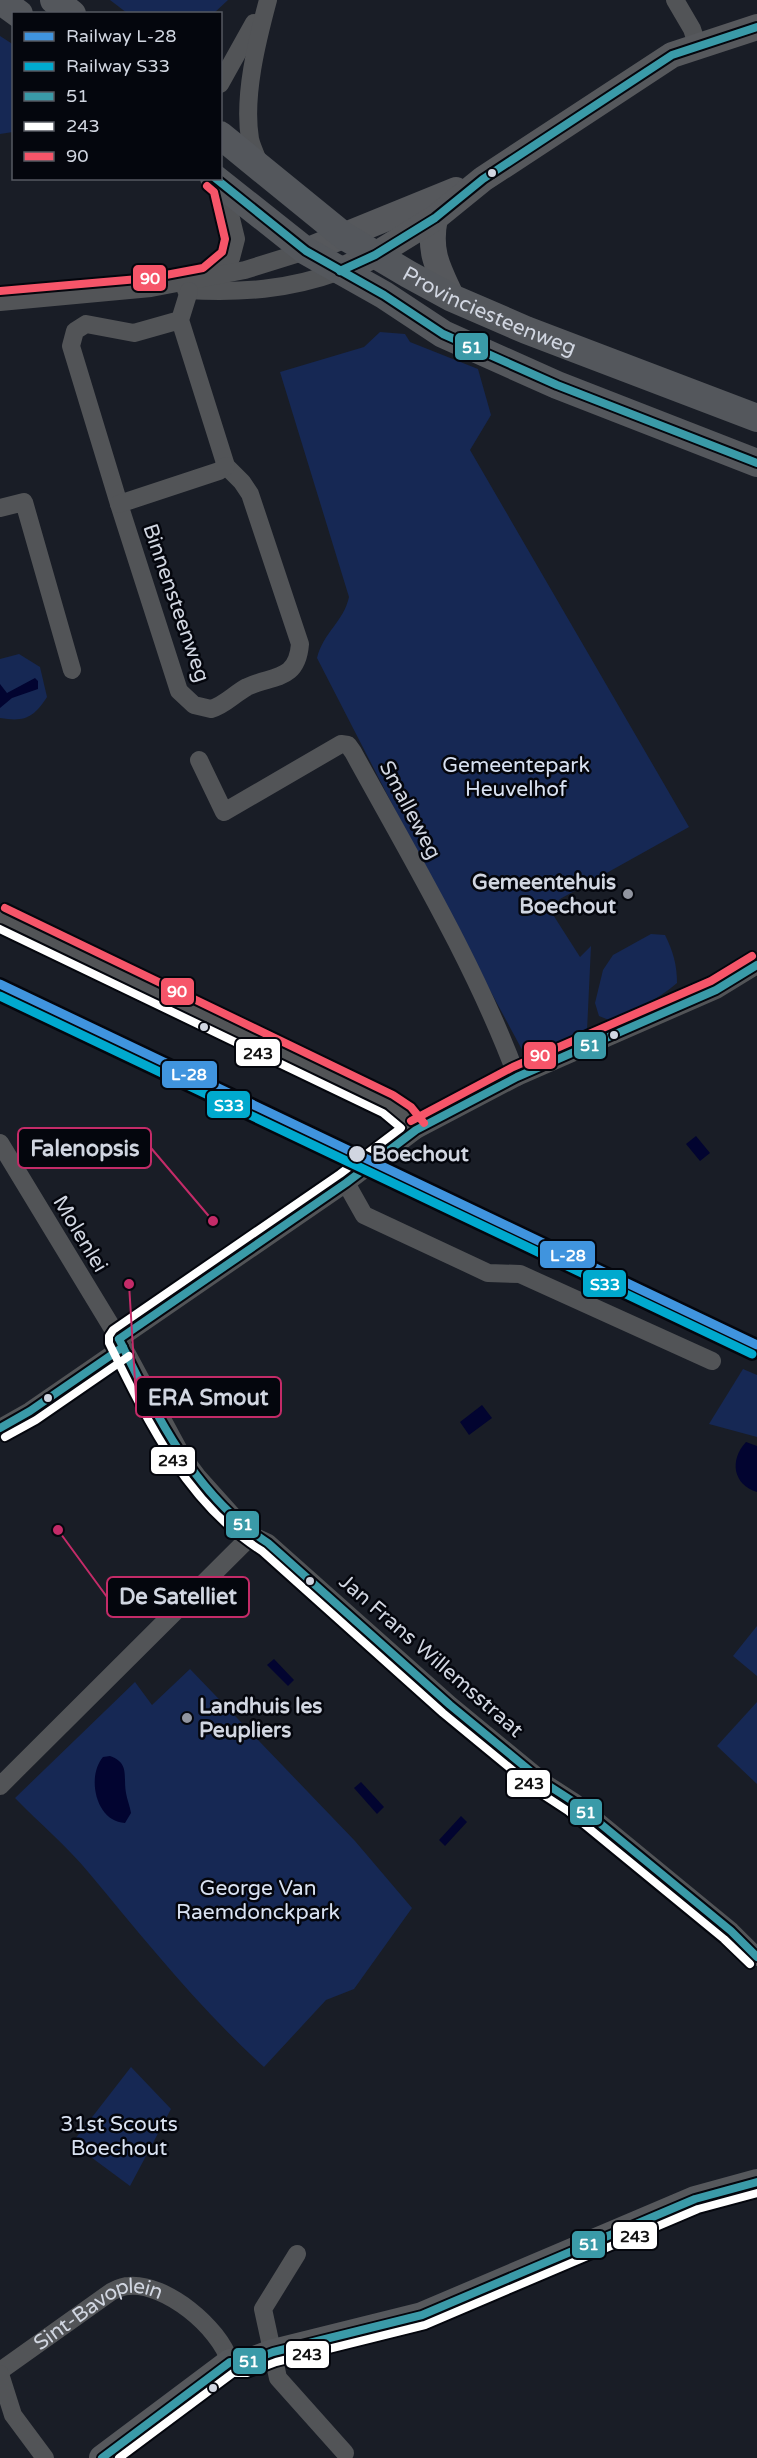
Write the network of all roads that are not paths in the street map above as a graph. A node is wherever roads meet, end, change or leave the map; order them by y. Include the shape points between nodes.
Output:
1 (0, 0) edge
2 (54, 0) edge
3 (267, 0) edge
4 (675, 0) edge
5 (16, 12) edge
6 (69, 12) edge
7 (757, 27) edge
8 (698, 47) junction
9 (222, 80) edge
10 (222, 137) edge
11 (261, 169) junction
12 (483, 179) junction
13 (219, 182) edge
14 (435, 218) junction
15 (344, 236) junction
16 (306, 251) junction
17 (375, 255) junction
18 (340, 271) junction
19 (208, 278) junction
20 (151, 288) junction
21 (189, 291) junction
22 (84, 295) junction
23 (452, 298) junction
24 (0, 302) edge
25 (180, 320) junction
26 (86, 324) junction
27 (757, 418) edge
28 (757, 463) edge
29 (226, 466) junction
30 (119, 504) junction
31 (0, 508) edge
32 (72, 670) dead end
33 (199, 760) dead end
34 (0, 917) edge
35 (757, 965) edge
36 (517, 1077) junction
37 (416, 1130) junction
38 (0, 1143) edge
39 (346, 1183) junction
40 (121, 1343) junction
41 (712, 1361) dead end
42 (0, 1428) edge
43 (249, 1534) junction
44 (0, 1786) edge
45 (757, 1957) edge
46 (757, 2182) edge
47 (297, 2254) dead end
48 (273, 2352) junction
49 (230, 2362) junction
50 (0, 2373) edge
51 (345, 2453) dead end
52 (45, 2458) edge
53 (102, 2458) edge

1 - 5 main road
2 - 6 main road
3 - 9 street
3 - 11 street via 253,56 249,110 250,140
4 - 8 street
7 - 8 street
8 - 12 street via 672,55
10 - 11 main road, Provinciesteenweg
11 - 15 main road, Provinciesteenweg
12 - 14 street
12 - 15 street
13 - 16 main road, Provinciesteenweg
13 - 19 street via 236,239 231,258
14 - 17 street
14 - 23 street via 431,237 434,252
15 - 16 street
15 - 17 main road, Provinciesteenweg
16 - 18 main road, Provinciesteenweg
16 - 19 street
17 - 18 street
17 - 23 main road, Provinciesteenweg
18 - 21 street via 280,288
18 - 28 main road, Provinciesteenweg via 443,334 557,385
19 - 20 street
20 - 21 street
20 - 22 street
21 - 25 street
22 - 24 street
22 - 26 street
23 - 27 main road, Provinciesteenweg
25 - 26 street via 134,333
25 - 29 street, Binnensteenweg
26 - 30 street, Binnensteenweg via 75,331 72,346
29 - 30 street, Binnensteenweg
29 - 30 street, Binnensteenweg via 250,494 300,644 297,661 282,677 249,686 218,707 202,708 179,691
31 - 32 street via 24,502
33 - 36 street, Smalleweg via 224,812 341,744 348,745 488,1006
34 - 37 street via 388,1104
35 - 36 street via 710,993
36 - 37 street
37 - 39 street
38 - 40 street, Molenlei
39 - 40 street
39 - 41 street via 364,1215 488,1273 520,1274
40 - 42 street via 30,1411
40 - 43 street, Jan Frans Willemsstraat via 182,1456
43 - 44 street
43 - 45 street, Jan Frans Willemsstraat via 268,1543 450,1705 546,1784 574,1802 731,1931
46 - 48 street via 695,2199 422,2315
47 - 48 street via 263,2309
48 - 49 street via 244,2363
48 - 51 street via 278,2378
49 - 50 street, Sint-Bavoplein via 220,2339 194,2313 156,2292 131,2286 111,2292
49 - 53 street
50 - 52 street, Sint-Bavoplein via 13,2415

